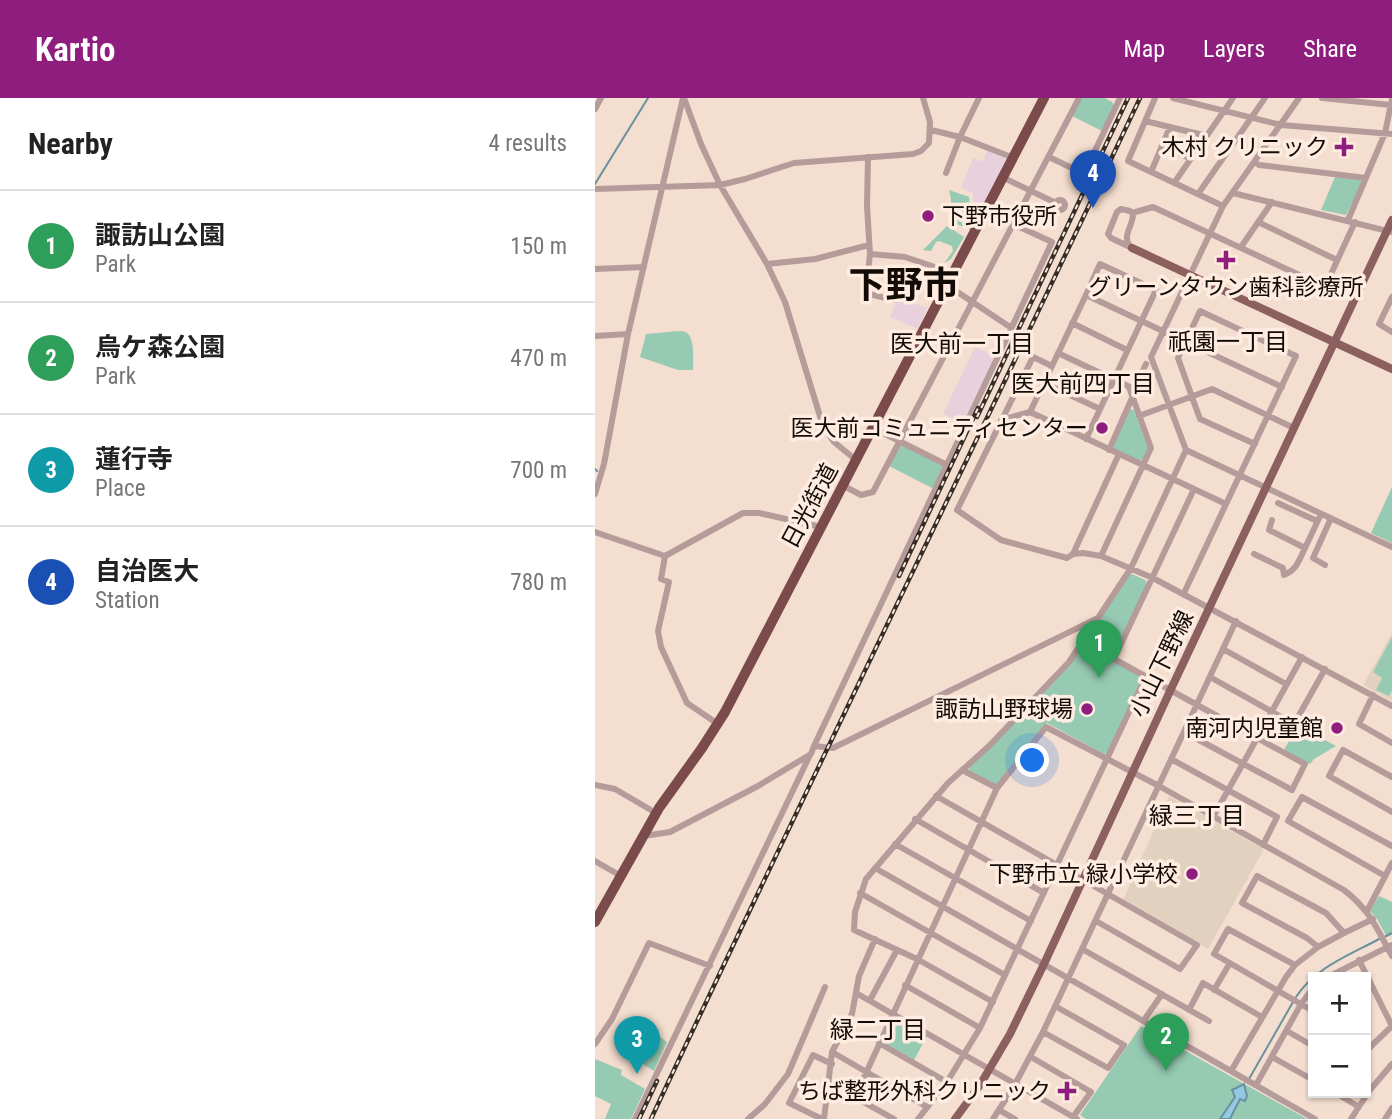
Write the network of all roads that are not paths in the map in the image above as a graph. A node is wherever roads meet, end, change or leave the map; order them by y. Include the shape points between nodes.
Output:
1 (601, 98) edge
2 (684, 98) edge
3 (923, 98) edge
4 (979, 98) edge
5 (1044, 98) edge
6 (1079, 98) edge
7 (1109, 98) edge
8 (1155, 98) edge
9 (1173, 98) edge
10 (1233, 98) edge
11 (1265, 98) edge
12 (1299, 98) edge
13 (1322, 98) edge
14 (1119, 100) edge
15 (1199, 101) edge
16 (1391, 102) edge
17 (595, 109) edge
18 (1225, 110) junction
19 (1252, 117) junction
20 (1146, 121) junction
21 (1281, 125) junction
22 (1170, 127) junction
23 (931, 130) junction
24 (1388, 133) edge
25 (1207, 136) junction
26 (960, 137) junction
27 (1173, 150) dead end
28 (868, 157) junction
29 (1049, 157) junction
30 (1014, 158) junction
31 (1191, 159) junction
32 (1254, 162) junction
33 (1151, 172) junction
34 (946, 173) dead end
35 (1004, 178) junction
36 (1366, 178) junction
37 (1174, 183) junction
38 (720, 185) junction
39 (662, 187) junction
40 (595, 189) edge
41 (1031, 191) junction
42 (1233, 193) junction
43 (1198, 194) junction
44 (1272, 202) junction
45 (1056, 203) dead end
46 (1223, 206) junction
47 (1132, 213) junction
48 (1392, 220) edge
49 (1352, 221) junction
50 (1258, 222) junction
51 (1013, 224) junction
52 (1111, 225) junction
53 (1390, 231) edge
54 (1127, 232) junction
55 (1210, 233) junction
56 (869, 245) junction
57 (1241, 247) junction
58 (1132, 248) junction
59 (870, 254) junction
60 (1338, 260) junction
61 (767, 264) junction
62 (644, 267) junction
63 (595, 269) edge
64 (953, 273) junction
65 (1190, 274) junction
66 (947, 285) junction
67 (1086, 295) junction
68 (1392, 298) edge
69 (895, 300) dead end
70 (972, 302) junction
71 (1142, 321) junction
72 (1072, 323) junction
73 (1010, 327) junction
74 (1164, 331) junction
75 (1392, 331) edge
76 (628, 334) junction
77 (595, 336) edge
78 (1186, 341) junction
79 (1335, 342) junction
80 (1127, 351) junction
81 (1058, 353) junction
82 (1146, 364) dead end
83 (1052, 366) junction
84 (1392, 369) edge
85 (1114, 380) junction
86 (1044, 383) junction
87 (1129, 387) junction
88 (1282, 387) junction
89 (1192, 396) junction
90 (1132, 398) junction
91 (1169, 405) junction
92 (1100, 409) junction
93 (1030, 412) junction
94 (1268, 415) junction
95 (1139, 416) junction
96 (1001, 420) junction
97 (873, 428) junction
98 (1294, 428) junction
99 (1086, 439) junction
100 (900, 442) junction
101 (1255, 444) junction
102 (1109, 450) junction
103 (1186, 450) junction
104 (1119, 454) junction
105 (856, 460) junction
106 (947, 465) junction
107 (1143, 466) junction
108 (1240, 475) junction
109 (1172, 479) junction
110 (842, 485) junction
111 (1267, 488) junction
112 (1194, 489) junction
113 (595, 494) edge
114 (1279, 503) dead end
115 (1226, 504) junction
116 (1321, 514) junction
117 (1331, 519) junction
118 (1272, 520) dead end
119 (1317, 521) junction
120 (821, 527) junction
121 (595, 532) edge
122 (1392, 547) edge
123 (1305, 548) junction
124 (1073, 554) junction
125 (1254, 554) dead end
126 (666, 556) junction
127 (1101, 556) junction
128 (1325, 565) dead end
129 (1131, 568) junction
130 (1153, 578) junction
131 (1184, 593) junction
132 (1210, 607) junction
133 (1098, 619) junction
134 (1236, 621) junction
135 (1223, 649) junction
136 (1302, 657) junction
137 (1325, 669) junction
138 (1146, 676) junction
139 (1210, 677) junction
140 (1286, 684) junction
141 (1171, 689) junction
142 (1373, 695) junction
143 (1197, 704) junction
144 (1392, 706) edge
145 (1271, 710) junction
146 (718, 724) junction
147 (1184, 732) junction
148 (1257, 738) junction
149 (1392, 743) edge
150 (814, 746) junction
151 (811, 754) junction
152 (1107, 759) junction
153 (1171, 759) junction
154 (1244, 762) junction
155 (962, 770) junction
156 (1132, 772) junction
157 (1392, 776) edge
158 (596, 786) edge
159 (1159, 786) junction
160 (997, 788) junction
161 (1228, 790) junction
162 (936, 796) junction
163 (1392, 812) edge
164 (656, 813) junction
165 (1213, 817) junction
166 (915, 819) junction
167 (981, 822) junction
168 (643, 836) junction
169 (895, 844) junction
170 (1263, 845) junction
171 (1392, 846) edge
172 (968, 850) junction
173 (595, 861) edge
174 (1058, 865) junction
175 (1392, 865) edge
176 (875, 868) junction
177 (621, 876) junction
178 (1385, 876) junction
179 (955, 877) junction
180 (1083, 879) junction
181 (860, 893) junction
182 (1044, 893) junction
183 (1108, 895) junction
184 (942, 906) junction
185 (1367, 911) junction
186 (1373, 919) junction
187 (1031, 921) junction
188 (595, 922) edge
189 (1095, 922) junction
190 (930, 932) junction
191 (1344, 933) junction
192 (875, 939) junction
193 (1390, 946) edge
194 (1318, 947) junction
195 (1018, 949) junction
196 (1083, 949) junction
197 (897, 950) junction
198 (1392, 956) edge
199 (917, 959) junction
200 (1359, 960) junction
201 (1230, 963) junction
202 (1044, 964) junction
203 (1294, 965) junction
204 (710, 966) junction
205 (1340, 972) edge
206 (1005, 975) junction
207 (1069, 978) junction
208 (905, 985) junction
209 (825, 987) dead end
210 (1214, 990) junction
211 (1277, 990) junction
212 (856, 993) junction
213 (1162, 994) junction
214 (1308, 995) edge
215 (870, 1000) junction
216 (993, 1002) junction
217 (1301, 1004) junction
218 (1055, 1006) junction
219 (1308, 1008) edge
220 (1189, 1010) junction
221 (892, 1013) junction
222 (1262, 1017) junction
223 (1144, 1020) junction
224 (1209, 1021) dead end
225 (980, 1028) junction
226 (1287, 1031) junction
227 (1043, 1032) junction
228 (1371, 1042) edge
229 (879, 1043) junction
230 (1308, 1043) edge
231 (595, 1044) edge
232 (832, 1052) junction
233 (964, 1055) junction
234 (1031, 1057) junction
235 (1272, 1057) junction
236 (832, 1064) junction
237 (1392, 1064) edge
238 (990, 1069) junction
239 (865, 1071) junction
240 (1231, 1071) junction
241 (1308, 1077) edge
242 (947, 1082) junction
243 (829, 1083) junction
244 (1016, 1084) junction
245 (1256, 1085) junction
246 (855, 1097) junction
247 (1344, 1098) edge
248 (927, 1107) junction
249 (1359, 1107) junction
250 (1392, 1108) edge
251 (999, 1110) junction
252 (1075, 1118) edge
253 (635, 1119) edge
254 (748, 1119) edge
255 (823, 1119) edge
256 (894, 1119) edge
257 (918, 1119) edge
258 (955, 1119) edge
259 (993, 1119) edge
260 (1015, 1119) edge
261 (1315, 1119) edge
262 (1350, 1119) edge
263 (1385, 1119) edge

1 - 17 street
2 - 38 street
2 - 39 street
3 - 23 street
4 - 26 street
5 - 30 highway, 日光街道
6 - 29 street
7 - 14 street
8 - 20 street
9 - 15 street
10 - 18 street
11 - 19 street
12 - 21 street
13 - 16 street
14 - 29 street via 1084,174
15 - 18 street
16 - 24 street
18 - 19 street
18 - 25 street
19 - 21 street
19 - 43 street
20 - 22 street
20 - 33 street via 1128,161
21 - 24 street
21 - 32 street
22 - 25 street
22 - 33 street
23 - 26 street
23 - 28 street via 929,143 921,151
24 - 36 street
25 - 31 street
26 - 30 street
26 - 34 street
27 - 31 street
28 - 38 street via 794,163
28 - 56 street
29 - 41 street
30 - 35 highway, 日光街道
31 - 37 street
32 - 36 street
32 - 42 street
33 - 37 street
35 - 41 street
35 - 64 highway, 日光街道
36 - 49 street
37 - 43 street
38 - 39 street
38 - 61 street
39 - 40 street
39 - 62 street
41 - 45 street
41 - 51 street
42 - 44 street
42 - 46 street
43 - 46 street
44 - 49 street
44 - 50 street
46 - 55 street
47 - 52 street via 1121,209
47 - 54 street
47 - 55 street via 1153,207
48 - 53 main road, 小山下野線
49 - 53 street
49 - 60 street
50 - 57 street
50 - 60 street
51 - 70 street
51 - 73 street via 1052,242
52 - 54 street
52 - 58 street via 1109,237
53 - 79 main road, 小山下野線
54 - 58 street
55 - 57 street
55 - 65 street
56 - 59 street
56 - 61 street via 815,259
57 - 60 street via 1325,287
58 - 65 main road
59 - 64 street via 905,257
59 - 69 street via 866,290
61 - 105 street via 785,302 823,426
62 - 63 street
62 - 76 street
64 - 66 highway, 日光街道
65 - 74 street
65 - 79 main road
66 - 70 street
66 - 97 highway, 日光街道
67 - 71 street
67 - 71 street via 1100,264 1156,290
67 - 72 street
68 - 75 street via 1379,324
70 - 73 street
70 - 100 street
71 - 74 street
71 - 80 street
72 - 80 street
72 - 81 street
73 - 106 street
74 - 78 street
74 - 91 street via 1151,358
76 - 77 street
76 - 113 street
78 - 88 street
78 - 88 street via 1200,311 1296,356
78 - 89 street via 1178,358
79 - 84 main road
79 - 98 main road, 小山下野線
80 - 85 street
81 - 83 street
81 - 85 street
82 - 87 street via 1134,389
83 - 86 street
83 - 96 street via 1033,357
85 - 87 street
85 - 92 street
86 - 92 street
86 - 93 street
87 - 90 street
88 - 94 street
89 - 91 street
89 - 94 street via 1212,389
89 - 101 street via 1200,419
90 - 95 street
90 - 102 street
91 - 95 street
91 - 103 street
92 - 99 street
93 - 96 street
93 - 99 street
94 - 98 street
94 - 101 street
95 - 107 street via 1151,448
96 - 124 street via 957,510 1001,540 1067,558
97 - 100 street
97 - 105 highway, 日光街道
98 - 111 main road, 小山下野線
99 - 102 street
100 - 106 street
100 - 110 street via 873,492 861,495
101 - 108 street
102 - 104 street
103 - 108 street
103 - 109 street
104 - 107 street
104 - 124 street
105 - 110 highway, 日光街道
106 - 150 street
107 - 109 street
107 - 127 street
108 - 111 street
108 - 115 street
109 - 112 street
109 - 129 street
110 - 120 highway, 日光街道
111 - 116 street
111 - 132 main road, 小山下野線
112 - 115 street
112 - 130 street
114 - 119 street
115 - 131 street
116 - 117 street
116 - 119 street
117 - 122 street
117 - 128 street via 1313,558
118 - 123 street via 1269,530
119 - 123 street
120 - 126 street via 743,513
120 - 146 highway, 日光街道
121 - 126 street
123 - 125 street via 1297,566 1284,575 1283,568
124 - 127 street
126 - 146 street via 661,579 669,582 658,631 661,647 687,703
127 - 129 street
129 - 130 street
129 - 133 street
130 - 131 street
130 - 138 street via 1114,659
131 - 132 street
132 - 134 street
132 - 141 main road, 小山下野線
133 - 150 street via 833,748
133 - 155 street via 1069,662
134 - 135 street
134 - 136 street
135 - 139 street
135 - 140 street
136 - 137 street
136 - 140 street
137 - 142 street
137 - 145 street via 1294,724
138 - 141 street
138 - 152 street
139 - 143 street
139 - 145 street
140 - 145 street
141 - 143 street
141 - 156 main road, 小山下野線
142 - 144 street
142 - 149 street via 1359,724
143 - 147 street
143 - 148 street
145 - 148 street
146 - 164 highway, 日光街道
147 - 153 street
147 - 154 street
148 - 154 street
148 - 154 street via 1305,764 1291,790
150 - 151 street
151 - 168 street via 670,832
151 - 204 street
152 - 156 street
152 - 160 street via 1046,727
152 - 174 street
153 - 159 street
153 - 161 street
154 - 161 street
155 - 160 street
155 - 162 street
156 - 159 street
156 - 180 main road, 小山下野線
157 - 163 street via 1343,750 1329,776
158 - 164 street via 615,789
159 - 165 street
159 - 183 street
160 - 167 street
161 - 165 street
161 - 170 street via 1277,817
162 - 166 street
162 - 167 street
164 - 168 highway, 日光街道
165 - 170 street
166 - 169 street
166 - 172 street
167 - 172 street
167 - 174 street
168 - 177 highway, 日光街道
169 - 176 street
169 - 179 street
170 - 185 street via 1344,890
171 - 178 street via 1302,797 1288,821
172 - 179 street
172 - 182 street
173 - 177 street
174 - 180 street
174 - 182 street
175 - 178 street
176 - 181 street
176 - 184 street
177 - 188 highway, 日光街道
178 - 185 street
179 - 184 street
179 - 187 street
180 - 183 street
180 - 202 main road, 小山下野線
181 - 190 street
181 - 192 street via 854,930
182 - 187 street
183 - 189 street
183 - 189 street via 1197,945 1180,970
184 - 190 street
184 - 195 street
185 - 186 street
186 - 191 street
186 - 193 street
187 - 195 street
189 - 196 street
190 - 199 street
190 - 206 street
191 - 194 street
191 - 194 street via 1326,913 1257,876 1242,903
192 - 197 street
192 - 212 street
193 - 198 street
193 - 200 street
194 - 203 street
195 - 202 street
195 - 206 street
196 - 207 street
196 - 213 street
197 - 199 street
197 - 215 street
199 - 208 street
199 - 216 street
200 - 205 street
200 - 228 street via 1392,1026
201 - 203 street via 1214,954 1228,929
201 - 210 street
201 - 211 street
202 - 207 street
202 - 238 main road, 小山下野線
203 - 211 street
204 - 231 street via 649,943
204 - 253 street
206 - 216 street
207 - 218 street
207 - 223 street
208 - 221 street
208 - 225 street
209 - 254 street via 788,1074
210 - 220 street via 1203,984
210 - 222 street
211 - 217 street
211 - 222 street
212 - 215 street
212 - 232 street via 852,1014
213 - 220 street
213 - 223 street
214 - 217 street
215 - 221 street
216 - 225 street
217 - 219 street
217 - 226 street
218 - 227 street
218 - 227 street via 1124,1045 1108,1068
220 - 224 street
221 - 229 street
221 - 233 street
222 - 240 street
223 - 240 street
225 - 233 street
226 - 230 street
226 - 235 street
227 - 234 street
229 - 239 street
229 - 242 street
232 - 236 street
232 - 239 street
233 - 238 street
233 - 242 street
234 - 244 street
234 - 252 street via 1091,1092
235 - 241 street
235 - 245 street
236 - 243 street
236 - 255 street via 813,1055 789,1102
237 - 249 street
238 - 244 street
238 - 258 main road, 小山下野線
239 - 246 street
239 - 248 street
240 - 245 street
242 - 248 street
243 - 246 street
243 - 255 street
244 - 251 street
244 - 252 street
245 - 261 street
246 - 256 street
247 - 249 street
248 - 257 street
249 - 262 street
250 - 263 street
251 - 259 street
251 - 260 street

